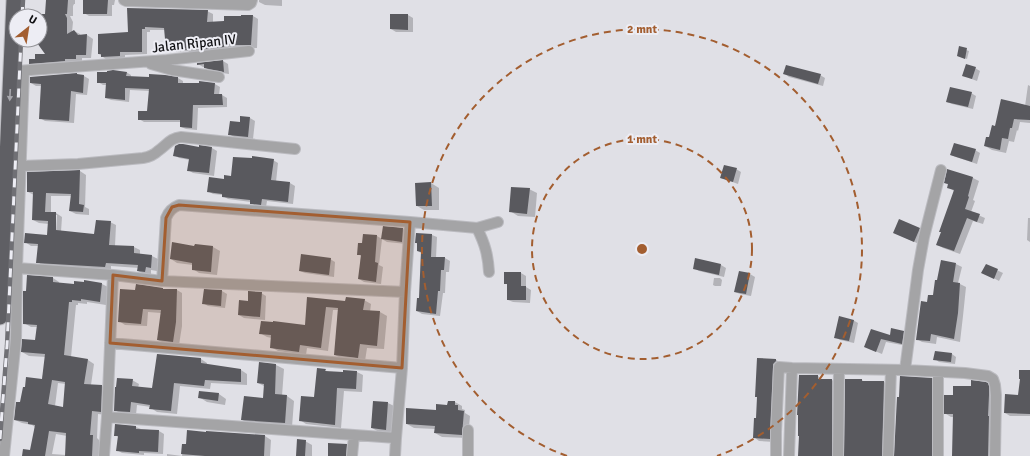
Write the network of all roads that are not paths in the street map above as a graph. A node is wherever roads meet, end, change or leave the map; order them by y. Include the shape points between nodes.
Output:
1 (14, 0) edge
2 (124, 0) edge
3 (252, 0) edge
4 (249, 51) dead end
5 (141, 62) junction
6 (18, 71) junction
7 (219, 77) dead end
8 (295, 149) dead end
9 (21, 166) junction
10 (941, 170) dead end
11 (410, 222) junction
12 (498, 222) dead end
13 (477, 228) junction
14 (17, 268) junction
15 (489, 272) dead end
16 (113, 274) junction
17 (162, 281) junction
18 (405, 292) junction
19 (0, 317) edge
20 (110, 343) junction
21 (402, 368) junction
22 (792, 368) junction
23 (839, 369) junction
24 (891, 370) junction
25 (905, 370) junction
26 (938, 372) junction
27 (107, 417) junction
28 (468, 430) dead end
29 (354, 435) junction
30 (396, 438) junction
31 (4, 456) edge
32 (104, 456) edge
33 (352, 456) edge
34 (395, 456) edge
35 (468, 456) edge
36 (776, 456) edge
37 (789, 456) edge
38 (838, 456) edge
39 (888, 456) edge
40 (938, 456) edge
41 (996, 456) edge

1 - 6 highway
2 - 3 street via 248,5
4 - 5 street, Jalan Ripan IV
5 - 6 street, Jalan Ripan IV
5 - 7 street, Jalan Ripan IV via 172,70
6 - 9 street
6 -> 19 highway
8 - 9 street via 181,137 171,140 151,156 143,158
9 - 14 street
10 - 25 street via 924,237
11 - 13 street
11 - 17 street via 179,205 172,207 166,218
11 - 18 street
12 - 13 street
13 - 15 street via 484,241
14 - 16 street
14 - 31 street via 16,339
16 - 17 street
16 - 20 street
17 - 18 street
18 - 21 street
20 - 21 street
20 - 27 street
21 - 30 street
22 - 23 street
22 - 36 street via 779,367
22 - 37 street
23 - 24 street
23 - 38 street
24 - 25 street
24 - 39 street
25 - 26 street
26 - 40 street
26 - 41 street via 988,376 993,379 996,395
27 - 29 street
27 - 32 street
28 - 35 street
29 - 30 street
29 - 33 street
30 - 34 street

